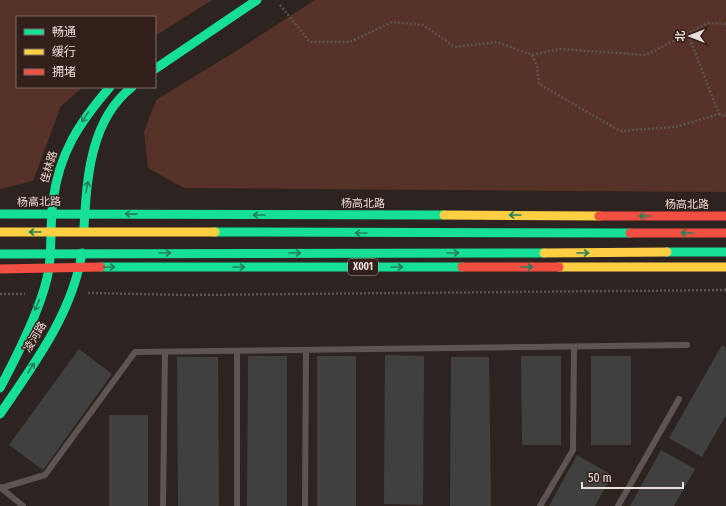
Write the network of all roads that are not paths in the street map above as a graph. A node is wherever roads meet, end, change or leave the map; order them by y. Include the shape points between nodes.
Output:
1 (257, 0) edge
2 (156, 68) edge
3 (109, 88) edge
4 (131, 88) edge
5 (85, 213) junction
6 (0, 214) edge
7 (52, 215) junction
8 (726, 216) edge
9 (0, 232) edge
10 (726, 233) edge
11 (726, 252) edge
12 (0, 254) edge
13 (726, 267) edge
14 (49, 268) junction
15 (81, 268) junction
16 (0, 269) edge
17 (687, 345) dead end
18 (574, 347) junction
19 (306, 350) junction
20 (237, 351) junction
21 (165, 352) junction
22 (0, 388) edge
23 (679, 399) dead end
24 (0, 414) edge
25 (0, 488) edge
26 (22, 506) edge
27 (163, 506) edge
28 (237, 506) edge
29 (305, 506) edge
30 (540, 506) edge
31 (618, 506) edge

1 - 2 main road
3 -> 7 main road, 佳林路 via 85,116 62,159
5 -> 4 main road via 85,201 100,130 110,108
5 - 7 main road, 杨高北路
8 -> 5 main road, 杨高北路
5 - 15 main road
6 - 7 main road, 杨高北路
7 - 14 main road, 佳林路
10 -> 9 main road
12 -> 11 main road, X001
15 -> 13 main road, X001
14 - 15 main road, X001
14 - 16 main road, X001
14 -> 22 main road, 凌河路 via 42,295
24 -> 15 main road, 凌河路 via 59,320
17 - 18 lane
18 - 19 lane
18 - 30 lane via 573,450
19 - 20 lane
19 - 29 lane
20 - 21 lane
20 - 28 lane
21 - 25 lane via 136,352 45,475
21 - 27 lane
23 - 31 lane
25 - 26 lane

